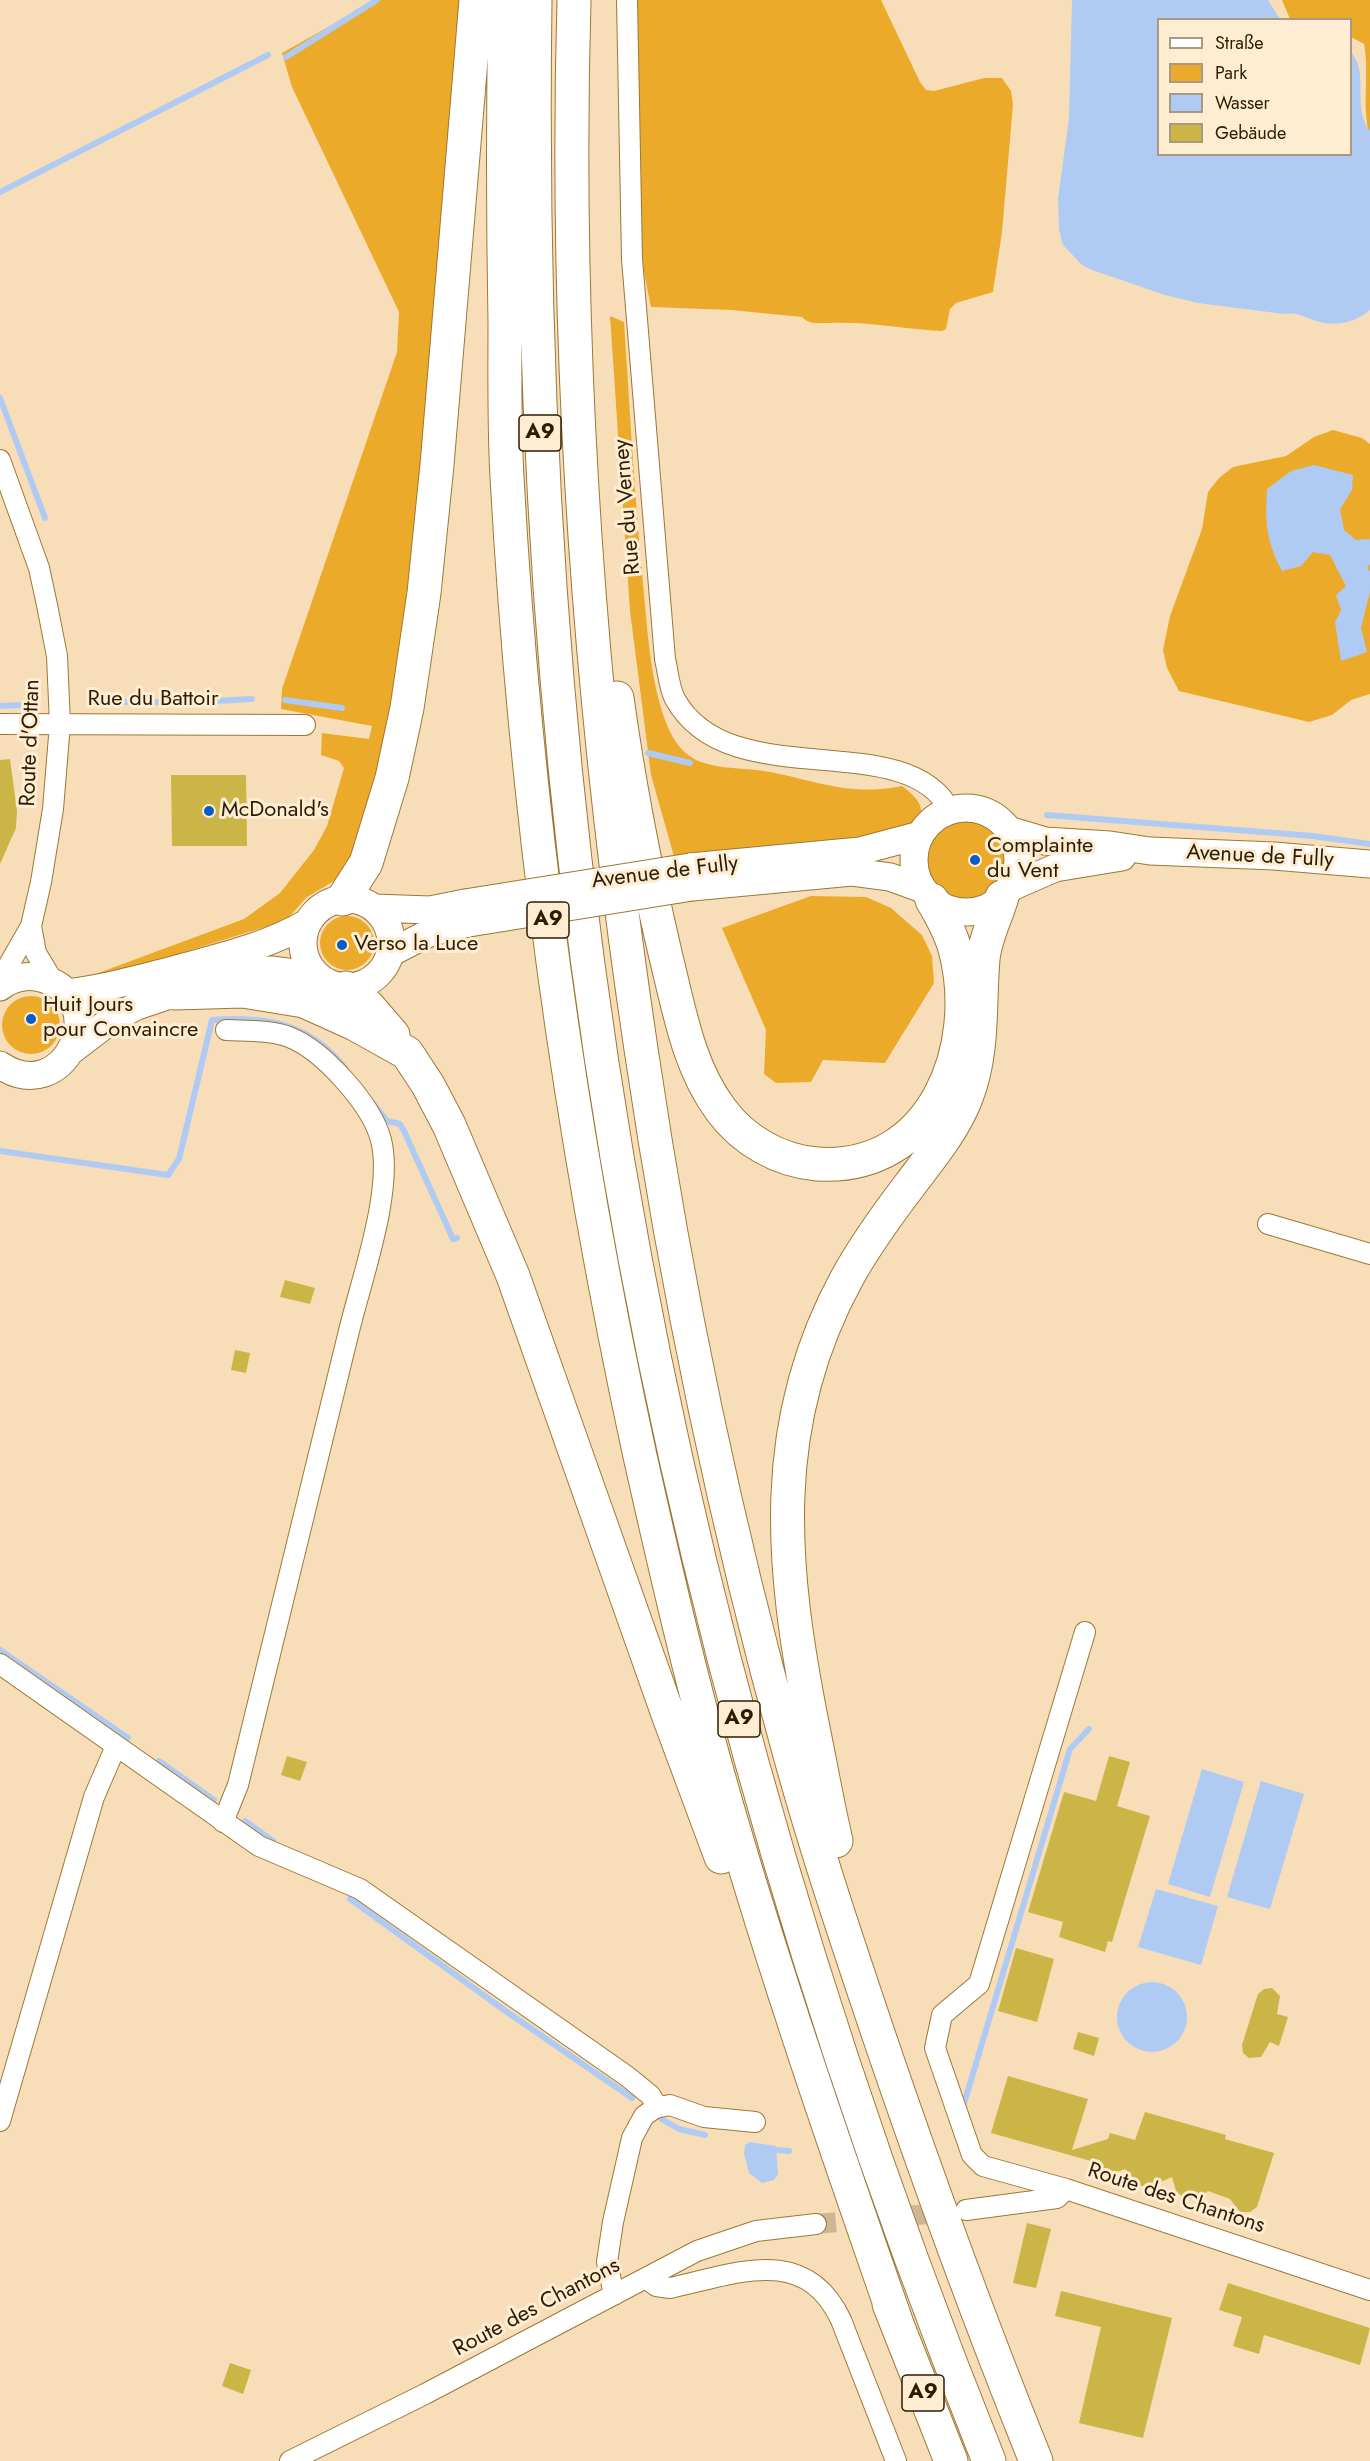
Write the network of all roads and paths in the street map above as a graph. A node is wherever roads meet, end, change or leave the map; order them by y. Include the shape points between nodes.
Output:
1 (476, 0) edge
2 (505, 0) edge
3 (535, 0) edge
4 (574, 0) edge
5 (627, 0) edge
6 (575, 369) junction
7 (0, 460) edge
8 (0, 723) edge
9 (60, 724) junction
10 (305, 724) dead end
11 (950, 810) junction
12 (1008, 830) junction
13 (920, 835) junction
14 (1150, 851) junction
15 (1370, 864) edge
16 (691, 877) junction
17 (1006, 892) junction
18 (927, 894) junction
19 (343, 899) junction
20 (374, 908) junction
21 (467, 913) junction
22 (307, 923) junction
23 (31, 926) junction
24 (390, 953) junction
25 (0, 980) edge
26 (331, 982) junction
27 (0, 987) edge
28 (60, 988) junction
29 (174, 993) junction
30 (226, 1030) dead end
31 (72, 1050) junction
32 (407, 1053) junction
33 (3, 1068) edge
34 (1268, 1224) dead end
35 (1370, 1254) edge
36 (1085, 1632) dead end
37 (0, 1664) edge
38 (116, 1746) junction
39 (223, 1822) junction
40 (658, 2107) junction
41 (0, 2121) edge
42 (754, 2122) dead end
43 (913, 2135) junction
44 (1066, 2189) junction
45 (966, 2210) tunnel mouth
46 (816, 2224) tunnel mouth
47 (646, 2278) junction
48 (1370, 2290) edge
49 (614, 2295) junction
50 (897, 2324) junction
51 (290, 2461) edge
52 (896, 2461) edge
53 (951, 2461) edge
54 (989, 2461) edge
55 (1036, 2461) edge

1 - 19 highway via 437,465 407,708 373,844
2 - 50 highway, A9 via 507,471 519,659 543,883 587,1188 612,1328 651,1505 725,1801 791,2012
3 - 54 highway, A9 via 534,271 549,586 575,864 622,1187 692,1531 775,1848 878,2169
4 - 6 highway
5 - 11 street, Rue du Verney via 635,315 665,659 674,697 692,722 725,742 743,749 864,765 900,774 937,791
6 - 18 highway via 620,716 661,934 697,1066 720,1109 746,1136 799,1161 846,1163 899,1142 932,1110 951,1074 961,1011 954,947
6 - 43 highway via 595,687 612,842 655,1142 681,1289 742,1570 788,1750 827,1881
7 - 9 street, Route d'Ottan via 29,538 45,596 57,656
8 - 9 street, Rue du Battoir
9 - 10 street, Rue du Battoir
9 - 23 street, Route d'Ottan via 53,809
11 - 12 main road via 986,812
11 - 13 main road via 933,820
12 - 14 main road, Avenue de Fully via 1045,841
12 - 17 main road via 1017,859 1016,874
13 - 16 main road, Avenue de Fully via 860,851
13 - 18 main road via 914,862
14 - 15 main road, Avenue de Fully
14 - 17 main road, Avenue de Fully via 1055,868
16 - 18 main road, Avenue de Fully via 852,872 890,877
16 - 21 main road, Avenue de Fully, bridge
17 - 18 main road via 983,909 968,912 952,910
17 - 43 highway via 985,948 978,1058 966,1097 945,1138 866,1246 835,1302 806,1382 788,1471 788,1569 806,1692 853,1914
19 - 20 main road
19 - 22 main road via 325,905
20 - 21 main road, Avenue de Fully
20 - 24 main road via 389,931
21 - 24 main road, Avenue de Fully
22 - 26 main road via 303,939 307,962
22 - 28 main road via 226,956 128,982
23 - 25 street, Route d'Ottan
23 - 28 street, Route d'Ottan via 39,959
24 - 26 main road via 377,976 360,986
26 - 29 main road via 254,970
26 - 32 highway via 385,1024
27 - 28 main road via 28,977
28 - 31 main road via 78,1020
29 - 31 main road via 114,1018
29 - 32 highway via 243,991 304,1001
30 - 39 street via 290,1038 322,1059 372,1118 381,1141 384,1167 366,1264 241,1773
31 - 33 main road via 62,1063 42,1073 26,1075
32 - 50 highway via 449,1125 510,1267 673,1728
34 - 35 street
36 - 44 street via 979,1984 942,2015 935,2048 972,2155 983,2166
37 - 38 street
38 - 39 street
38 - 41 street via 94,1797
39 - 40 street via 273,1854 343,1881 384,1905 628,2077
40 - 42 street via 670,2105 704,2117
40 - 49 street via 640,2121 625,2165 607,2262
43 - 55 highway
44 - 45 street, Route des Chantons via 1057,2198
44 - 48 street, Route des Chantons
46 - 47 street, Route des Chantons via 774,2227 725,2240
47 - 49 street, Route des Chantons
47 - 52 street via 656,2286 670,2289 768,2270 792,2272 813,2282 829,2298 841,2320
49 - 51 street, Route des Chantons
50 - 53 highway, A9

